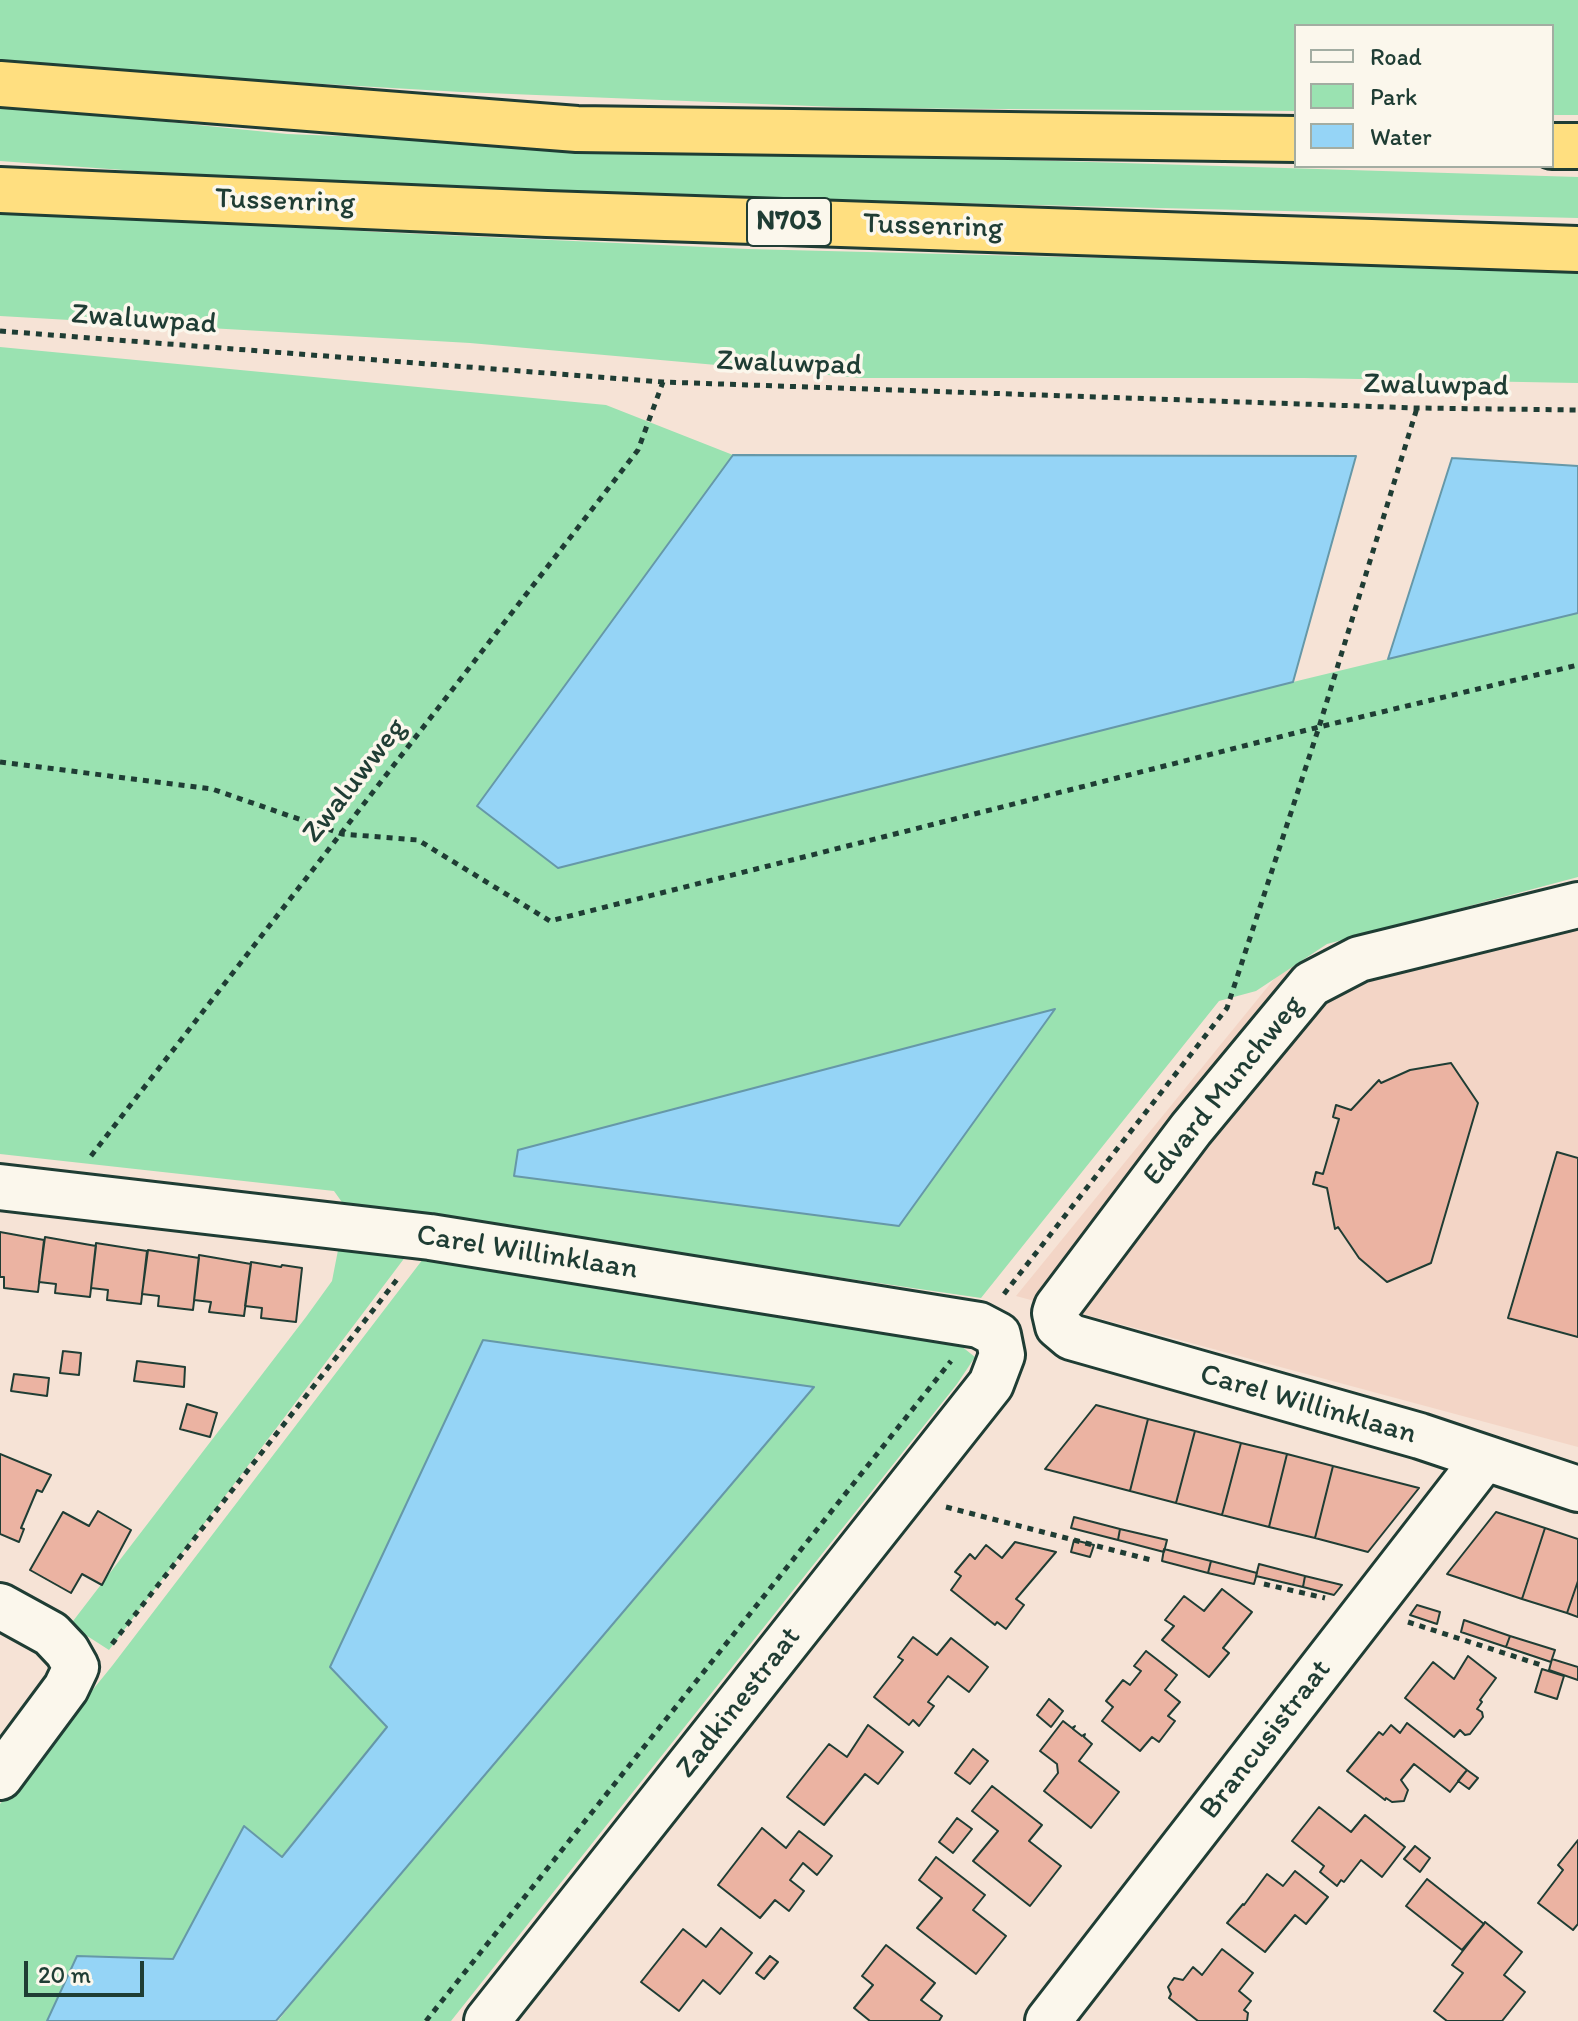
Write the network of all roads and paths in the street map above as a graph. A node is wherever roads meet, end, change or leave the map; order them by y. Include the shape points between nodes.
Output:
1 (0, 84) edge
2 (1294, 139) edge
3 (1554, 146) edge
4 (1578, 146) edge
5 (0, 190) edge
6 (1578, 249) edge
7 (0, 331) edge
8 (663, 382) junction
9 (1417, 408) junction
10 (1578, 410) edge
11 (1578, 665) edge
12 (1319, 727) junction
13 (0, 762) edge
14 (342, 834) junction
15 (1578, 905) edge
16 (0, 1187) edge
17 (61, 1194) junction
18 (430, 1237) junction
19 (1057, 1307) joint
20 (979, 1325) junction
21 (1484, 1459) junction
22 (1578, 1489) edge
23 (903, 1496) junction
24 (1155, 1561) dead end
25 (0, 1606) edge
26 (76, 1667) junction
27 (0, 1777) edge
28 (426, 2021) edge
29 (487, 2021) edge
30 (1048, 2021) edge

1 - 2 highway via 577,129
3 - 4 highway
5 - 6 highway, Tussenring / N703
7 - 8 path, Zwaluwpad
8 - 9 path, Zwaluwpad
8 - 14 path, Zwaluwweg via 638,450
9 - 10 path, Zwaluwpad
9 - 12 path
11 - 12 path
12 - 14 path via 550,921 418,840
12 - 20 path via 1227,1008
13 - 14 path via 212,789
14 - 17 path, Zwaluwweg
15 - 19 street, Edvard Munchweg via 1359,959 1311,984 1191,1129
16 - 17 street, Carel Willinklaan
17 - 18 street, Carel Willinklaan
18 - 20 street, Carel Willinklaan
18 - 26 path via 100,1658
19 - 21 street, Carel Willinklaan via 1058,1326 1071,1337
20 - 23 street, Zadkinestraat via 998,1335 1002,1355 991,1384
20 - 28 path
21 - 22 street, Carel Willinklaan
21 - 30 street, Brancusistraat
23 - 24 path
23 - 29 street, Zadkinestraat
25 - 26 street via 51,1634
26 - 27 street

